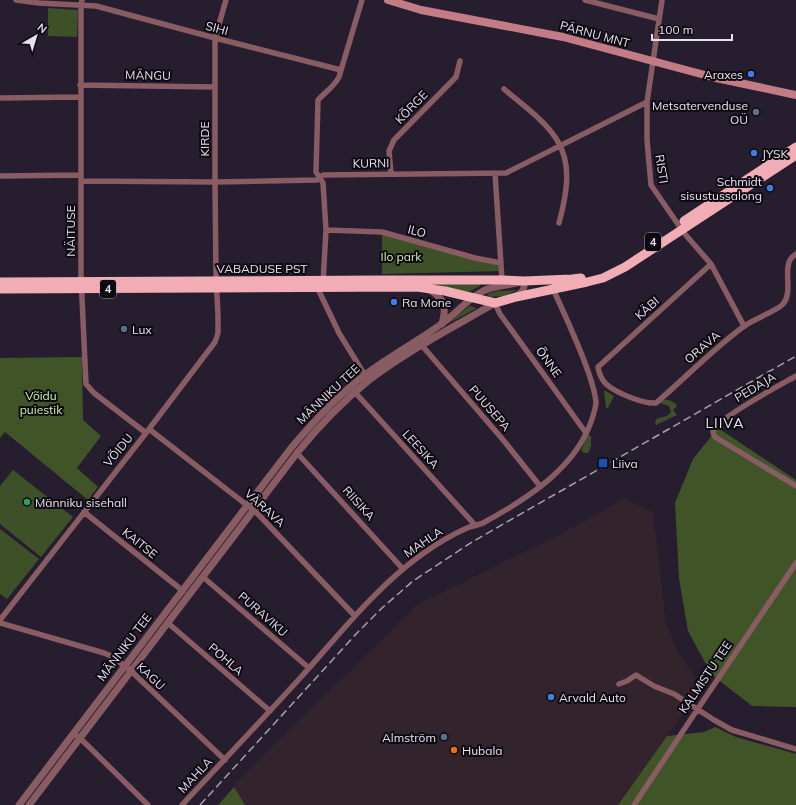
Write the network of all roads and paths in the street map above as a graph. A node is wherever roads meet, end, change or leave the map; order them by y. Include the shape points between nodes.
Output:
1 (16, 0) edge
2 (226, 0) edge
3 (362, 0) edge
4 (388, 0) edge
5 (585, 0) edge
6 (662, 0) edge
7 (82, 2) edge
8 (659, 19) junction
9 (215, 38) junction
10 (460, 61) dead end
11 (652, 61) junction
12 (341, 70) junction
13 (80, 85) junction
14 (215, 87) junction
15 (504, 89) dead end
16 (796, 95) edge
17 (80, 97) junction
18 (0, 98) edge
19 (646, 102) junction
20 (560, 146) junction
21 (796, 147) edge
22 (796, 155) edge
23 (495, 173) junction
24 (391, 174) junction
25 (0, 176) edge
26 (81, 178) junction
27 (320, 178) junction
28 (215, 182) junction
29 (559, 223) dead end
30 (680, 228) junction
31 (326, 230) junction
32 (796, 254) edge
33 (501, 263) junction
34 (710, 264) junction
35 (502, 280) junction
36 (524, 281) junction
37 (0, 282) edge
38 (217, 284) junction
39 (81, 285) junction
40 (322, 285) junction
41 (427, 288) junction
42 (0, 289) edge
43 (553, 289) junction
44 (516, 297) junction
45 (472, 298) junction
46 (495, 303) junction
47 (442, 324) junction
48 (744, 326) junction
49 (422, 337) junction
50 (422, 346) junction
51 (598, 367) joint
52 (796, 376) edge
53 (367, 378) junction
54 (353, 390) junction
55 (147, 431) junction
56 (586, 433) junction
57 (297, 453) junction
58 (540, 486) junction
59 (796, 486) edge
60 (251, 508) junction
61 (84, 512) junction
62 (475, 525) junction
63 (796, 563) edge
64 (403, 569) junction
65 (203, 577) junction
66 (183, 591) junction
67 (355, 616) junction
68 (0, 621) edge
69 (168, 623) junction
70 (309, 668) junction
71 (128, 669) junction
72 (619, 684) dead end
73 (697, 710) junction
74 (270, 711) junction
75 (76, 736) junction
76 (796, 749) edge
77 (225, 760) junction
78 (19, 805) edge
79 (29, 805) edge
80 (148, 805) edge
81 (182, 805) edge
82 (634, 805) edge

1 - 7 street, SIHI via 39,3
2 - 9 street, KIRDE
3 - 12 street
4 - 11 main road, PÄRNU MNT via 421,10 563,37
5 - 8 street
6 - 8 street, RISTI
7 - 9 street, SIHI
7 - 13 street, NÄITUSE
8 - 11 street, RISTI
9 - 12 street, SIHI
9 - 14 street, KIRDE
10 - 24 street, KÕRGE via 456,78 394,140 389,152
11 - 16 main road, PÄRNU MNT
11 - 19 street, RISTI
12 - 27 street via 334,86 318,100 316,172
13 - 14 street, MÄNGU
13 - 17 street, NÄITUSE
14 - 28 street, KIRDE
15 - 20 street via 545,126
17 - 18 street
17 - 26 street, NÄITUSE
19 - 20 street, KURNI
19 - 30 street, RISTI via 651,185
20 - 23 street, KURNI via 506,173
20 - 29 street via 567,179
21 - 30 highway, MÄNNIKU TEE / 4
22 - 30 highway, MÄNNIKU TEE / 4
23 - 24 street, KURNI
23 - 33 street
24 - 27 street, KURNI via 323,175
25 - 26 street, KURNI
26 - 28 street, KURNI
26 - 39 street, NÄITUSE
27 - 28 street, KURNI
27 - 31 street via 323,183
28 - 38 street, KIRDE
30 - 34 street, RISTI
30 - 36 highway, MÄNNIKU TEE / 4 via 602,272 572,279
30 - 43 highway, MÄNNIKU TEE / 4 via 625,267 603,278
31 - 33 street, ILO via 382,232
31 - 40 street
32 - 48 street, ORAVA via 789,261 788,293 782,306
33 - 35 street
34 - 48 street, RISTI
34 - 51 street, KÄBI
35 - 36 highway, VABADUSE PST / 4
35 - 40 highway, VABADUSE PST / 4
36 - 44 street via 522,292
36 - 45 street, MÄNNIKU TEE via 490,289
37 - 39 highway, VABADUSE PST / 4
38 - 39 highway, VABADUSE PST / 4
38 - 40 highway, VABADUSE PST / 4
38 - 55 street, VÕIDU via 218,333 215,342
39 - 42 highway, VABADUSE PST / 4
39 - 55 street, NÄITUSE via 86,384 94,393
40 - 41 highway, VABADUSE PST / 4
40 - 53 street via 319,291 339,333
41 - 45 highway, VABADUSE PST / 4
41 - 47 street via 439,296 444,304
43 - 44 highway, MÄNNIKU TEE / 4
43 - 56 street, MAHLA via 577,341 594,393 596,404
44 - 46 highway, MÄNNIKU TEE / 4
45 - 46 highway, VABADUSE PST / 4
45 - 47 street, MÄNNIKU TEE
46 - 50 street, MÄNNIKU TEE
46 - 56 street, ÕNNE via 500,314
47 - 49 street, MÄNNIKU TEE
48 - 51 street, ORAVA via 656,403 642,402 614,389 606,384
49 - 50 street
49 - 53 street, MÄNNIKU TEE
50 - 53 street, MÄNNIKU TEE
50 - 58 street, PUUSEPA via 504,440
52 - 59 street, PEDAJA via 717,424 713,433
53 - 54 street, MÄNNIKU TEE
54 - 57 street, MÄNNIKU TEE
54 - 60 street, MÄNNIKU TEE via 302,436
54 - 62 street, LEESIKA
55 - 60 street, VÄRAVA
55 - 61 street, VÕIDU
56 - 58 street, MAHLA via 562,468
57 - 60 street, MÄNNIKU TEE
57 - 64 street, RIISIKA
58 - 62 street, MAHLA via 482,524
60 - 65 street, MÄNNIKU TEE
60 - 66 street, MÄNNIKU TEE
60 - 67 street, VÄRAVA
61 - 66 street, KAITSE
61 - 68 street, VÕIDU
62 - 64 street, MAHLA via 438,544
63 - 73 street, KALMISTU TEE
64 - 67 street, MAHLA
65 - 69 street, MÄNNIKU TEE
65 - 70 street, PURAVIKU
66 - 71 street, MÄNNIKU TEE
67 - 70 street, MAHLA
68 - 71 street, KAGU via 104,653
69 - 71 street, MÄNNIKU TEE
69 - 74 street, POHLA
70 - 74 street, MAHLA
71 - 75 street, MÄNNIKU TEE
71 - 77 street, KAGU
72 - 73 street via 636,675 674,694
73 - 76 street via 732,730
73 - 82 street, KALMISTU TEE
74 - 77 street, MAHLA
75 - 78 street, MÄNNIKU TEE
75 - 79 street, MÄNNIKU TEE
75 - 80 street
77 - 81 street, MAHLA

